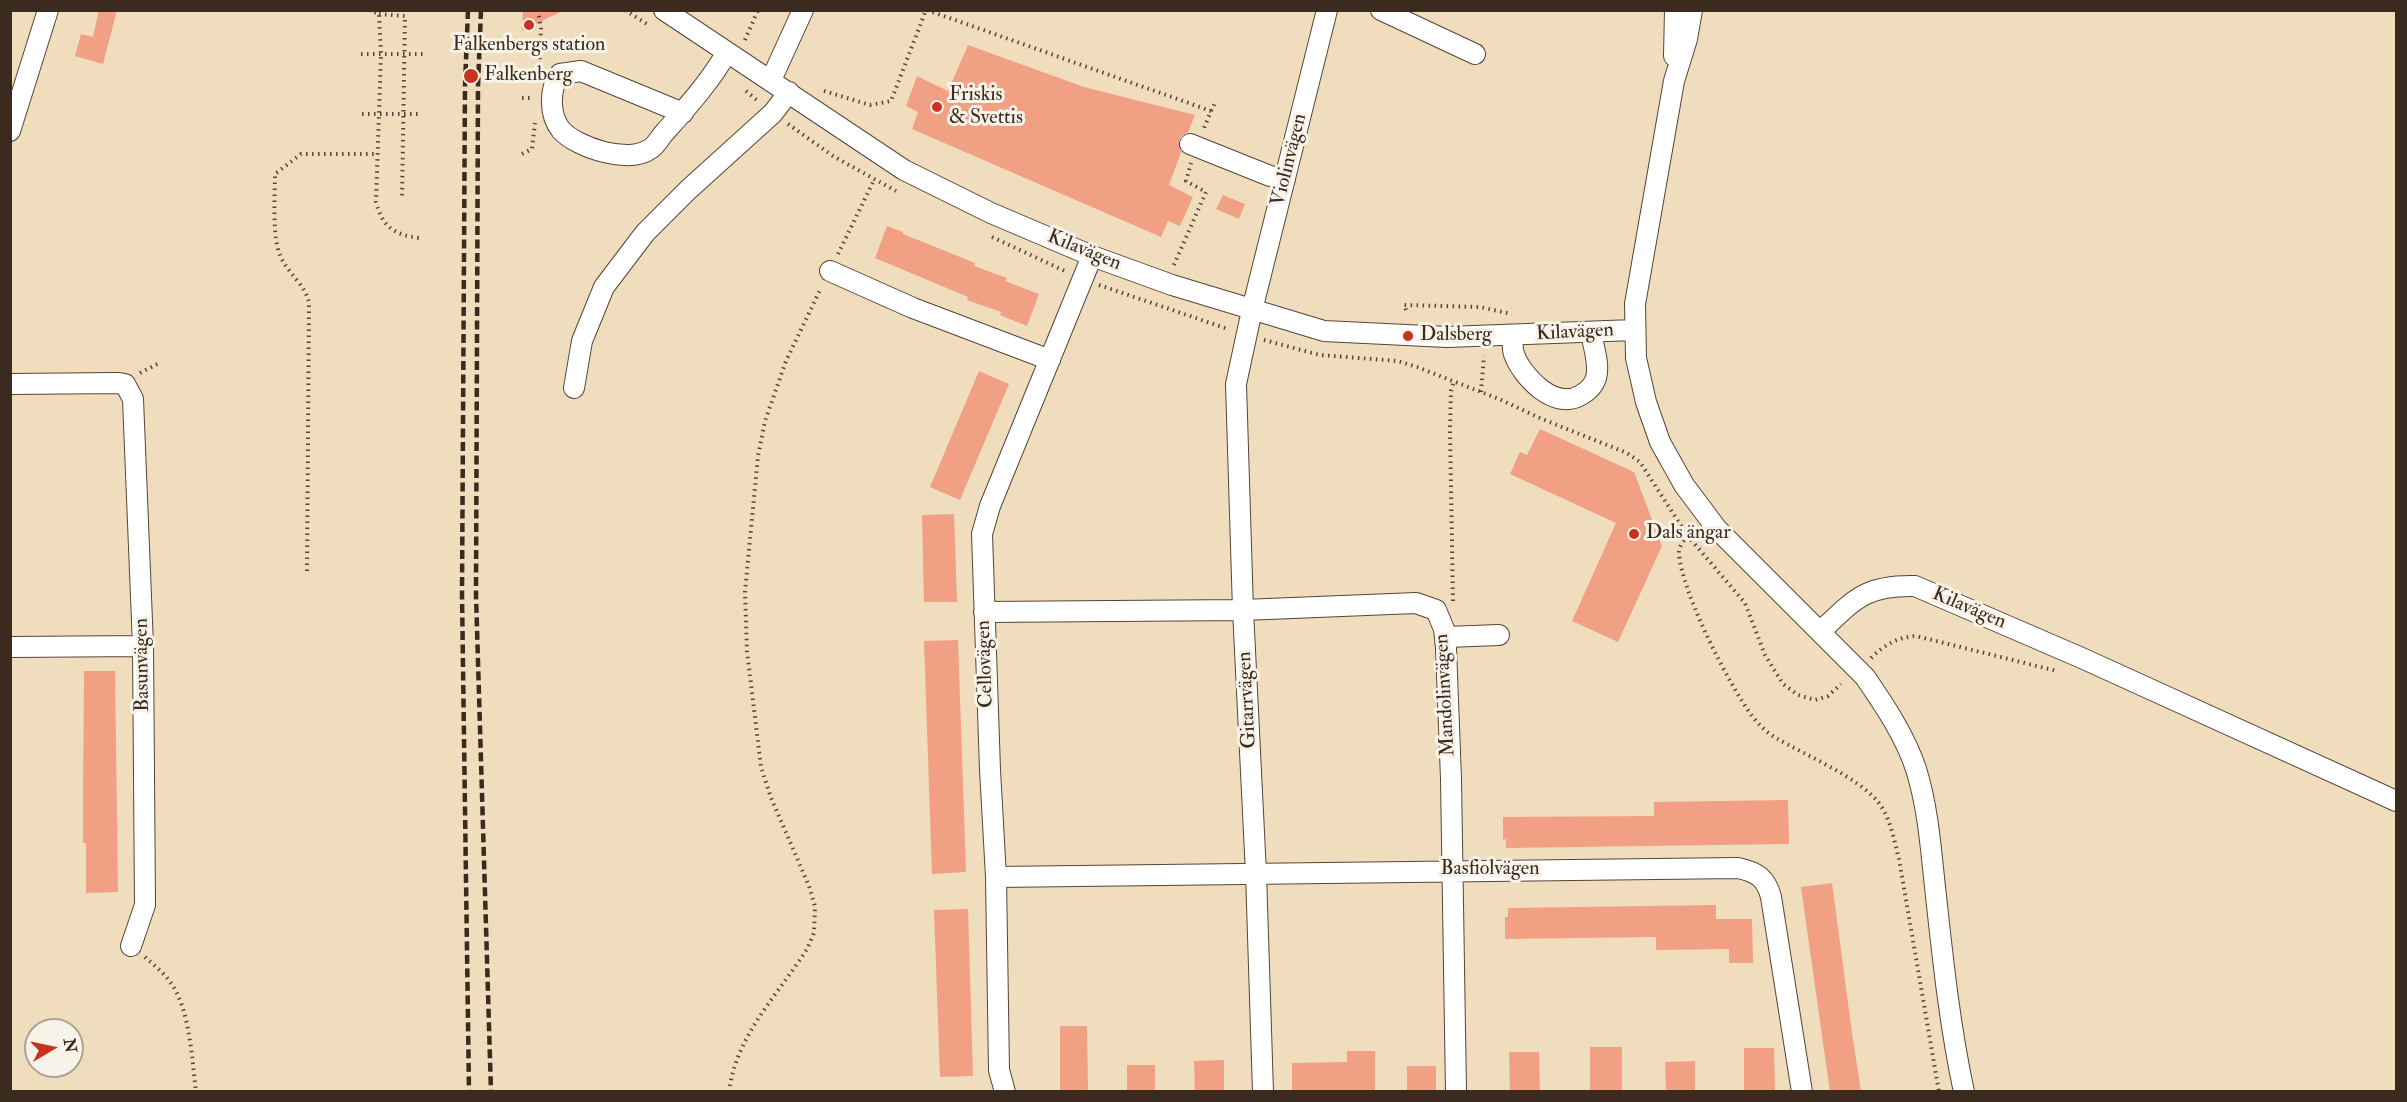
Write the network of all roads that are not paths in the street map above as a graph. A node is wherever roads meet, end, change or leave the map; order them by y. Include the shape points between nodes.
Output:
1 (48, 10) edge
2 (664, 10) edge
3 (803, 10) edge
4 (1327, 10) edge
5 (1381, 10) edge
6 (1674, 10) edge
7 (1692, 10) edge
8 (735, 48) junction
9 (1475, 54) dead end
10 (771, 80) junction
11 (1674, 81) junction
12 (789, 92) junction
13 (683, 113) junction
14 (10, 131) edge
15 (1193, 145) road end
16 (1285, 179) junction
17 (1092, 256) junction
18 (830, 271) road end
19 (1252, 310) junction
20 (1634, 330) junction
21 (1591, 332) junction
22 (1512, 336) junction
23 (1050, 360) junction
24 (10, 384) edge
25 (574, 388) dead end
26 (1244, 610) junction
27 (984, 612) junction
28 (1821, 631) junction
29 (1499, 635) dead end
30 (1446, 637) junction
31 (143, 646) junction
32 (10, 647) edge
33 (2397, 801) edge
34 (1452, 870) junction
35 (1256, 873) junction
36 (996, 876) junction
37 (131, 946) road end
38 (1005, 1092) edge
39 (1263, 1092) edge
40 (1456, 1092) edge
41 (1802, 1092) edge
42 (1964, 1092) edge

1 - 14 street
2 - 8 street, Kilavägen
3 - 10 street
4 - 16 street, Violinvägen
5 - 9 street
6 - 11 street
7 - 11 street
8 - 10 street, Kilavägen
8 - 13 street
10 - 12 street, Kilavägen
11 - 20 street via 1638,277
12 - 17 street, Kilavägen via 904,170
12 - 25 street via 772,113 645,233 603,287 582,341
13 - 13 street via 581,71 560,74 554,82 554,117 562,130 575,141 623,157 650,149
15 - 16 street
16 - 19 street, Violinvägen
17 - 19 street, Kilavägen
17 - 23 street, Cellovägen
18 - 23 street via 913,308
19 - 22 street, Kilavägen via 1324,331
19 - 26 street, Gitarrvägen via 1236,384
20 - 21 street, Kilavägen
20 - 28 street, Kilavägen via 1646,402 1660,442 1684,485 1717,529
21 - 22 street, Kilavägen
21 - 22 street via 1598,366 1596,379 1578,397 1567,399 1538,388 1514,353
23 - 27 street, Cellovägen via 982,534
24 - 31 street, Basunvägen via 125,384 135,407
26 - 27 street, Mandolinvägen
26 - 30 street, Mandolinvägen via 1416,603 1436,610
26 - 35 street, Gitarrvägen
27 - 36 street, Cellovägen
28 - 33 street, Kilavägen via 1869,591 1891,585 1915,586
28 - 42 street via 1865,677 1885,705 1915,768 1928,813 1947,993
29 - 30 street
30 - 34 street, Mandolinvägen
31 - 32 street
31 - 37 street, Basunvägen via 145,905
34 - 35 street, Basfiolvägen
34 - 40 street, Mandolinvägen
34 - 41 street, Basfiolvägen via 1738,868 1761,876 1772,897
35 - 36 street, Basfiolvägen
35 - 39 street, Gitarrvägen
36 - 38 street, Cellovägen via 999,1070

